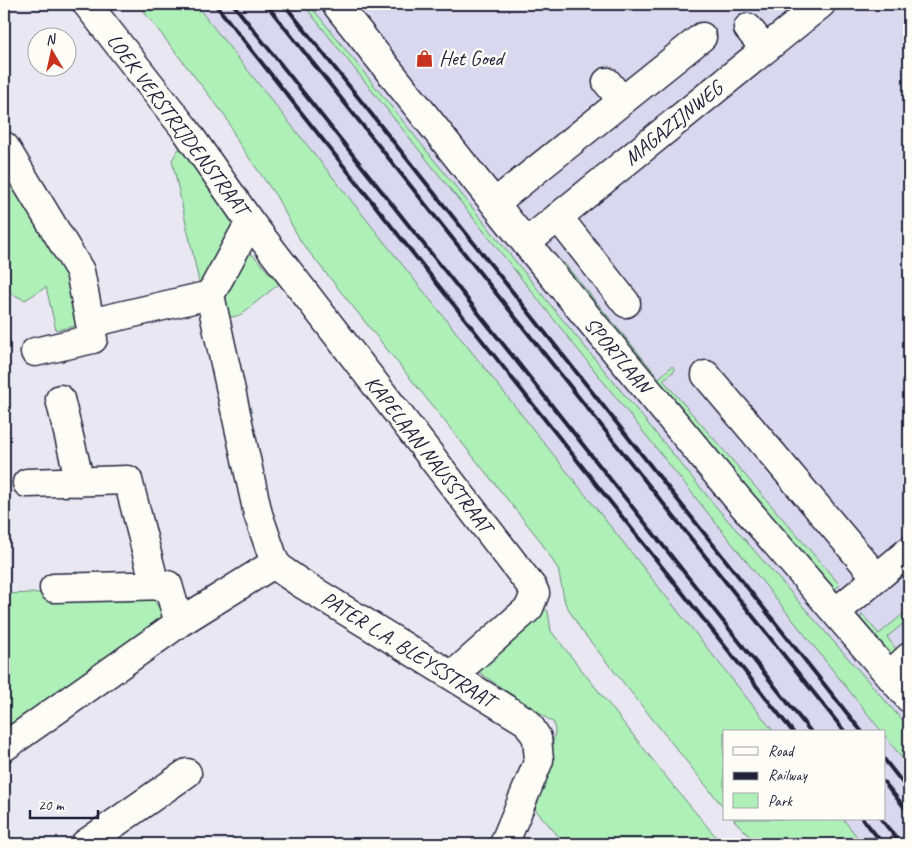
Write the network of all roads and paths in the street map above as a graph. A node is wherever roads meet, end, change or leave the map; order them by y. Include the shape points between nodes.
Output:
1 (87, 4) edge
2 (336, 4) edge
3 (821, 4) edge
4 (748, 28) dead end
5 (702, 37) dead end
6 (764, 49) junction
7 (4, 146) edge
8 (494, 203) junction
9 (558, 217) junction
10 (250, 222) junction
11 (526, 243) junction
12 (210, 294) junction
13 (626, 303) dead end
14 (90, 323) junction
15 (35, 352) dead end
16 (706, 375) dead end
17 (60, 399) dead end
18 (80, 482) junction
19 (28, 484) dead end
20 (909, 551) edge
21 (274, 563) junction
22 (877, 578) junction
23 (155, 585) junction
24 (54, 588) dead end
25 (836, 612) junction
26 (179, 622) junction
27 (900, 666) edge
28 (452, 676) junction
29 (909, 698) edge
30 (4, 747) edge
31 (187, 773) dead end
32 (85, 844) edge
33 (504, 844) edge

1 - 10 street, LOEK VERSTRIJDENSTRAAT via 185,129
2 - 8 street, SPORTLAAN
3 - 6 street, MAGAZIJNWEG
4 - 6 street
5 - 8 street via 614,92 544,148
6 - 9 street, MAGAZIJNWEG
7 - 14 street via 80,271
8 - 11 street, SPORTLAAN
9 - 11 street, MAGAZIJNWEG
9 - 13 street
10 - 12 street, LOEK VERSTRIJDENSTRAAT
10 - 28 street, KAPELAAN NAUSSTRAAT via 535,593 529,608
11 - 25 street, SPORTLAAN
12 - 14 street
12 - 21 street via 258,514
14 - 15 street via 93,339
16 - 22 street
17 - 18 street
18 - 19 street
18 - 23 street via 128,480
20 - 22 street
21 - 26 street
21 - 28 street, PATER L.A. BLEYSSTRAAT via 283,572
22 - 25 street
23 - 24 street
23 - 26 street via 168,585
25 - 27 street, SPORTLAAN
26 - 30 street
27 - 29 street, SPORTLAAN
28 - 33 street, PATER L.A. BLEYSSTRAAT via 527,722 536,738 539,760
31 - 32 street

